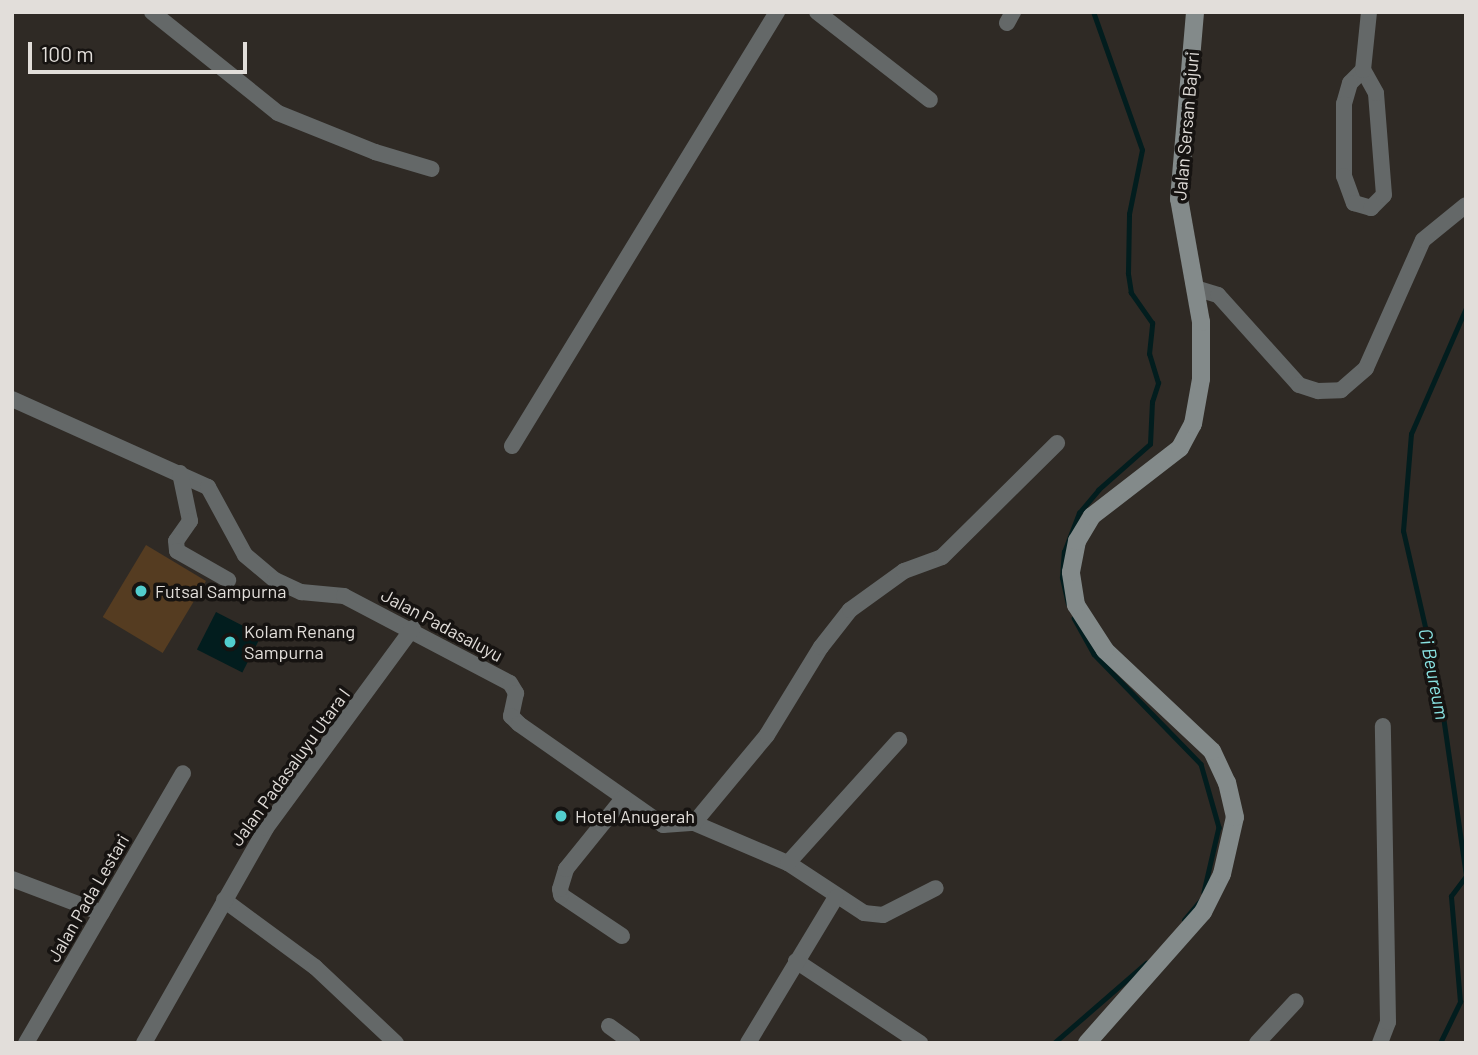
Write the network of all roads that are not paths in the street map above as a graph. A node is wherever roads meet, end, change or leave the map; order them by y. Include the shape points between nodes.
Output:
1 (152, 12) edge
2 (777, 12) edge
3 (817, 12) edge
4 (1195, 12) edge
5 (1369, 12) edge
6 (1363, 70) junction
7 (930, 100) dead end
8 (432, 169) dead end
9 (1466, 205) edge
10 (1195, 288) junction
11 (12, 399) edge
12 (1057, 443) dead end
13 (512, 446) dead end
14 (180, 473) junction
15 (228, 580) dead end
16 (413, 628) junction
17 (1383, 726) dead end
18 (899, 740) dead end
19 (183, 773) dead end
20 (624, 797) junction
21 (694, 822) junction
22 (788, 863) junction
23 (12, 879) edge
24 (936, 888) dead end
25 (836, 897) junction
26 (224, 900) junction
27 (102, 913) junction
28 (622, 936) dead end
29 (796, 961) junction
30 (1296, 1001) dead end
31 (609, 1026) dead end
32 (26, 1043) edge
33 (145, 1043) edge
34 (396, 1043) edge
35 (632, 1043) edge
36 (748, 1043) edge
37 (920, 1043) edge
38 (1087, 1043) edge
39 (1257, 1043) edge
40 (1380, 1043) edge

1 - 8 street via 278,113 375,152
2 - 13 street
3 - 7 street
4 - 10 main road, Jalan Sersan Bajuri via 1179,215
5 - 6 street
6 - 6 street via 1376,93 1384,195 1371,208 1354,203 1344,176 1344,104 1350,83
9 - 10 street via 1423,240 1366,368 1341,390 1318,391 1299,385 1218,295
10 - 38 main road, Jalan Sersan Bajuri via 1201,322 1200,379 1192,424 1180,447 1093,516 1077,541 1071,572 1076,605 1105,650 1212,751 1227,783 1235,817 1222,874 1203,912
11 - 14 street, Jalan Padasaluyu
12 - 21 street via 942,557 904,571 850,610 766,735
14 - 15 street via 190,521 176,541 177,551
14 - 16 street, Jalan Padasaluyu via 212,491 245,555 275,580 301,592 339,594
16 - 20 street, Jalan Padasaluyu via 510,683 516,693 511,716
16 - 26 street, Jalan Padasaluyu Utara I via 266,828
17 - 40 street via 1388,1022
18 - 22 street
19 - 27 street, Jalan Pada Lestari
20 - 21 street, Jalan Padasaluyu via 663,825
20 - 28 street via 566,869 559,889 561,895
21 - 22 street, Jalan Padasaluyu
22 - 25 street, Jalan Padasaluyu
23 - 27 street
24 - 25 street, Jalan Padasaluyu via 883,915 864,913
25 - 29 street
26 - 33 street, Jalan Padasaluyu Utara I
26 - 34 street via 315,967
27 - 32 street, Jalan Pada Lestari
29 - 36 street
29 - 37 street
30 - 39 street
31 - 35 street

